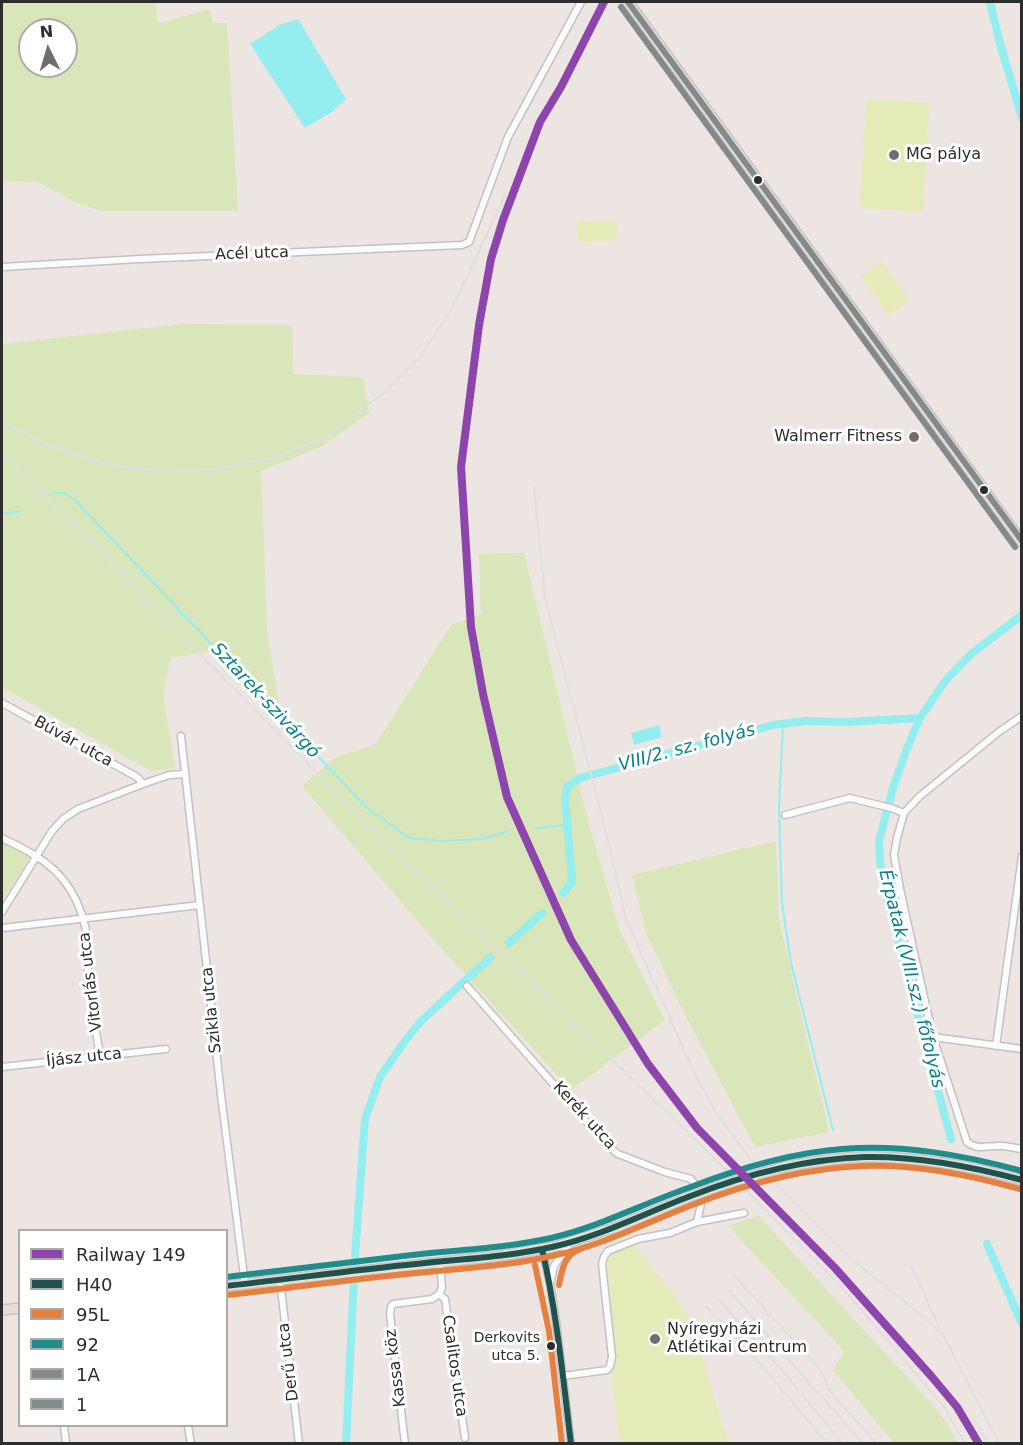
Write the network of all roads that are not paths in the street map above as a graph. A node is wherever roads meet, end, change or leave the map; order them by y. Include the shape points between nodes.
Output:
1 (581, 2) edge
2 (628, 2) edge
3 (2, 267) edge
4 (1022, 542) edge
5 (2, 703) edge
6 (1022, 716) edge
7 (181, 736) dead end
8 (185, 774) junction
9 (143, 784) junction
10 (904, 813) junction
11 (785, 815) dead end
12 (2, 838) edge
13 (36, 855) junction
14 (1022, 856) edge
15 (200, 905) junction
16 (2, 912) edge
17 (83, 919) junction
18 (2, 928) edge
19 (467, 986) dead end
20 (933, 1037) junction
21 (996, 1046) junction
22 (166, 1049) dead end
23 (1022, 1049) edge
24 (100, 1056) junction
25 (2, 1067) edge
26 (1022, 1149) edge
27 (1022, 1180) edge
28 (744, 1213) dead end
29 (697, 1222) junction
30 (571, 1242) junction
31 (542, 1249) junction
32 (440, 1262) junction
33 (280, 1280) junction
34 (550, 1283) junction
35 (245, 1284) junction
36 (228, 1286) edge
37 (439, 1294) junction
38 (18, 1308) edge
39 (2, 1310) edge
40 (563, 1376) junction
41 (64, 1427) edge
42 (188, 1427) edge
43 (465, 1438) dead end
44 (66, 1443) edge
45 (191, 1443) edge
46 (299, 1443) edge
47 (405, 1443) edge
48 (571, 1443) edge

1 - 3 street, Acél utca via 508,137 469,242
2 - 4 main road
5 - 9 street, Búvár utca via 137,777
6 - 10 street
7 - 8 street, Szikla utca
8 - 9 street, Búvár utca
8 - 15 street, Szikla utca
9 - 13 street, Búvár utca via 78,809 52,831
10 - 11 street via 850,798
10 - 20 street via 894,855 896,871
12 - 13 street, Vitorlás utca
13 - 16 street, Búvár utca
13 - 17 street, Vitorlás utca via 64,879
14 - 21 street
15 - 17 street
15 - 35 street, Szikla utca
17 - 18 street
17 - 24 street, Vitorlás utca
19 - 29 street, Kerék utca via 607,1145 618,1154 691,1179 698,1188 701,1204
20 - 21 street
20 - 26 street via 968,1142 979,1148
21 - 23 street
22 - 24 street, Íjász utca
24 - 25 street, Íjász utca
27 - 30 main road, bridge via 941,1162 838,1158 784,1167 725,1184
28 - 29 street
29 - 40 street via 608,1251 602,1264 610,1366 607,1370
30 - 31 main road
30 - 34 street via 554,1266
31 - 32 main road
31 - 34 street
32 - 33 main road
32 - 37 street, Csalitos utca
33 - 35 main road
33 - 46 street, Derű utca
34 - 40 street
35 - 36 main road
37 - 43 street, Csalitos utca via 445,1299
37 - 47 street, Kassa köz via 391,1307
38 - 39 main road
40 - 48 street
41 - 44 street
42 - 45 street

